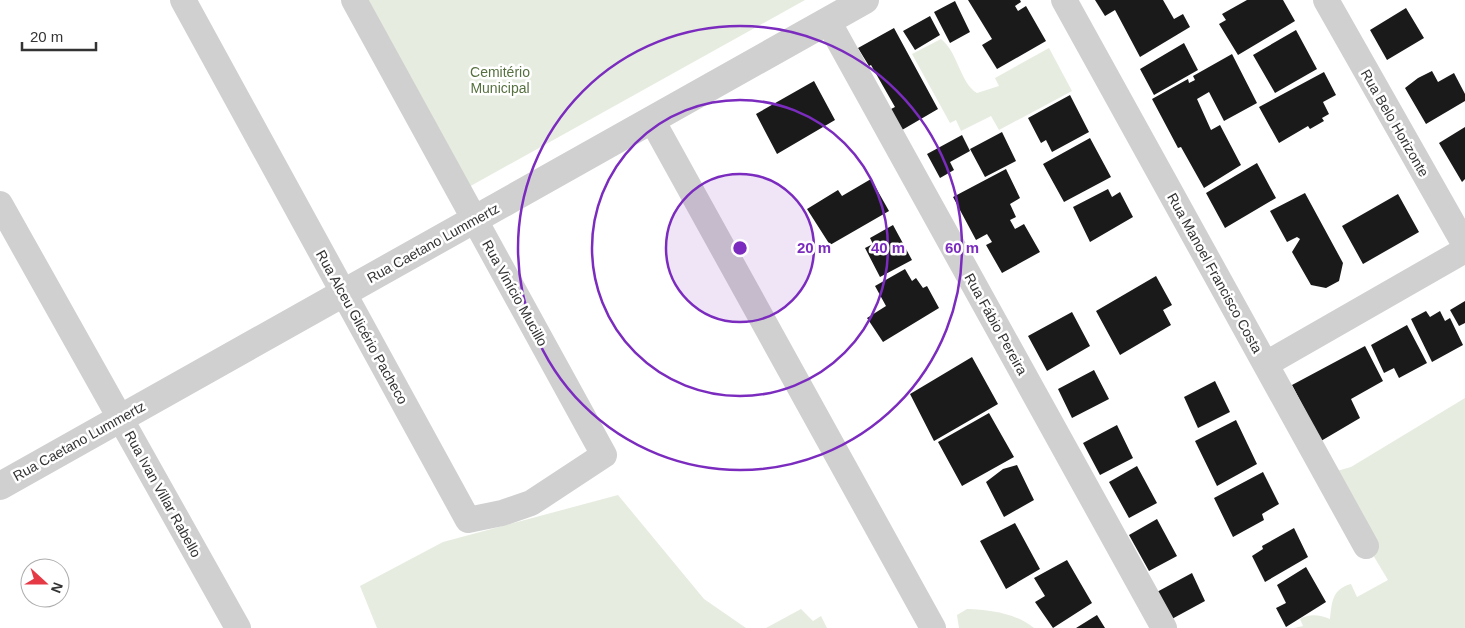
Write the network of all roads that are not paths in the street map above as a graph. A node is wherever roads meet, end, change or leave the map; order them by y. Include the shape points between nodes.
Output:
1 (183, 0) edge
2 (354, 0) edge
3 (865, 0) edge
4 (1064, 0) edge
5 (1326, 0) edge
6 (828, 21) junction
7 (652, 120) junction
8 (0, 204) edge
9 (475, 219) junction
10 (1465, 245) edge
11 (1465, 250) edge
12 (344, 293) junction
13 (1266, 364) junction
14 (120, 418) junction
15 (604, 455) joint
16 (0, 486) edge
17 (1366, 546) dead end
18 (238, 628) edge
19 (933, 628) edge
20 (1164, 628) edge

1 - 12 street, Rua Alceu Glicério Pacheco
2 - 9 street, Rua Vinício Mucillo
3 - 6 street, Rua Caetano Lummertz
4 - 13 street, Rua Manoel Francisco Costa
5 - 10 street, Rua Belo Horizonte
6 - 7 street, Rua Caetano Lummertz
6 - 20 street, Rua Fábio Pereira
7 - 9 street, Rua Caetano Lummertz
7 - 19 street
8 - 14 street, Rua Ivan Villar Rabello
9 - 12 street, Rua Caetano Lummertz
9 - 15 street, Rua Vinício Mucillo
11 - 13 street
12 - 14 street, Rua Caetano Lummertz
12 - 15 street, Rua Alceu Glicério Pacheco via 468,520 531,503
13 - 17 street, Rua Manoel Francisco Costa
14 - 16 street, Rua Caetano Lummertz
14 - 18 street, Rua Ivan Villar Rabello

